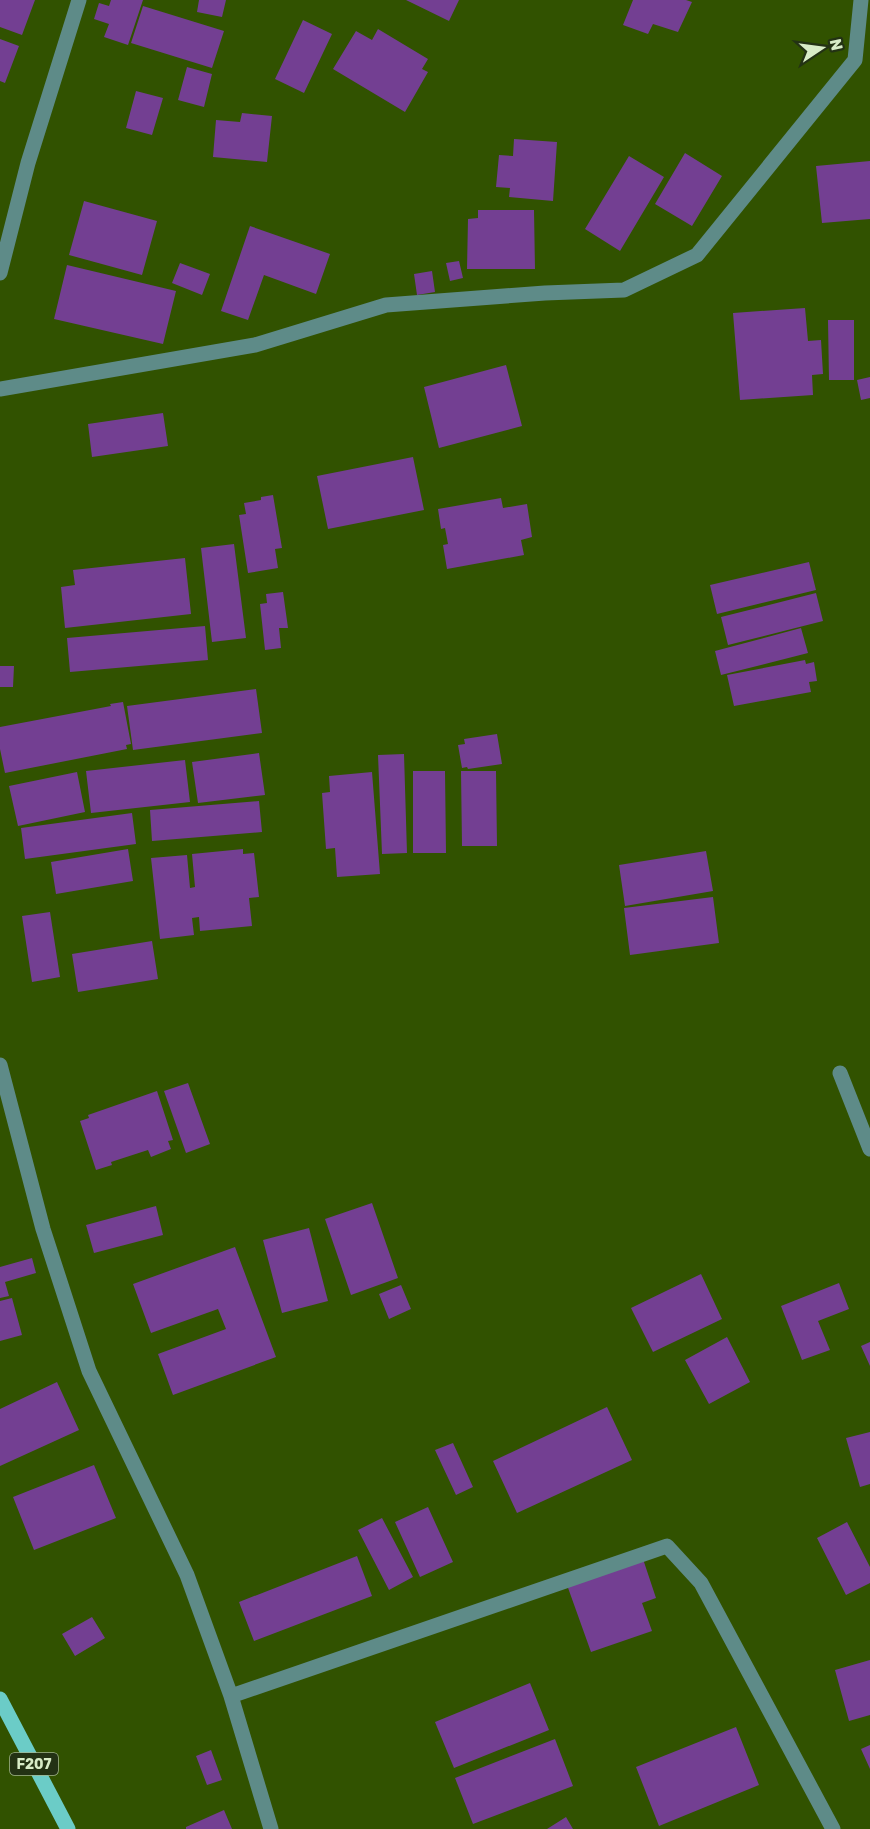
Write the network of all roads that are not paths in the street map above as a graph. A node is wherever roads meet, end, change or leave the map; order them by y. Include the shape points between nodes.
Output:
1 (79, 0) edge
2 (861, 0) edge
3 (0, 273) edge
4 (0, 389) edge
5 (0, 1065) edge
6 (840, 1073) dead end
7 (870, 1149) edge
8 (231, 1696) junction
9 (0, 1699) edge
10 (68, 1829) edge
11 (271, 1829) edge
12 (834, 1829) edge

1 - 3 street via 28,163
2 - 4 street via 855,60 705,246 697,255 624,290 386,305 255,345
5 - 8 street via 43,1229 89,1371 187,1575
6 - 7 street
8 - 11 street
8 - 12 street via 667,1546 700,1583
9 - 10 main road, F207

